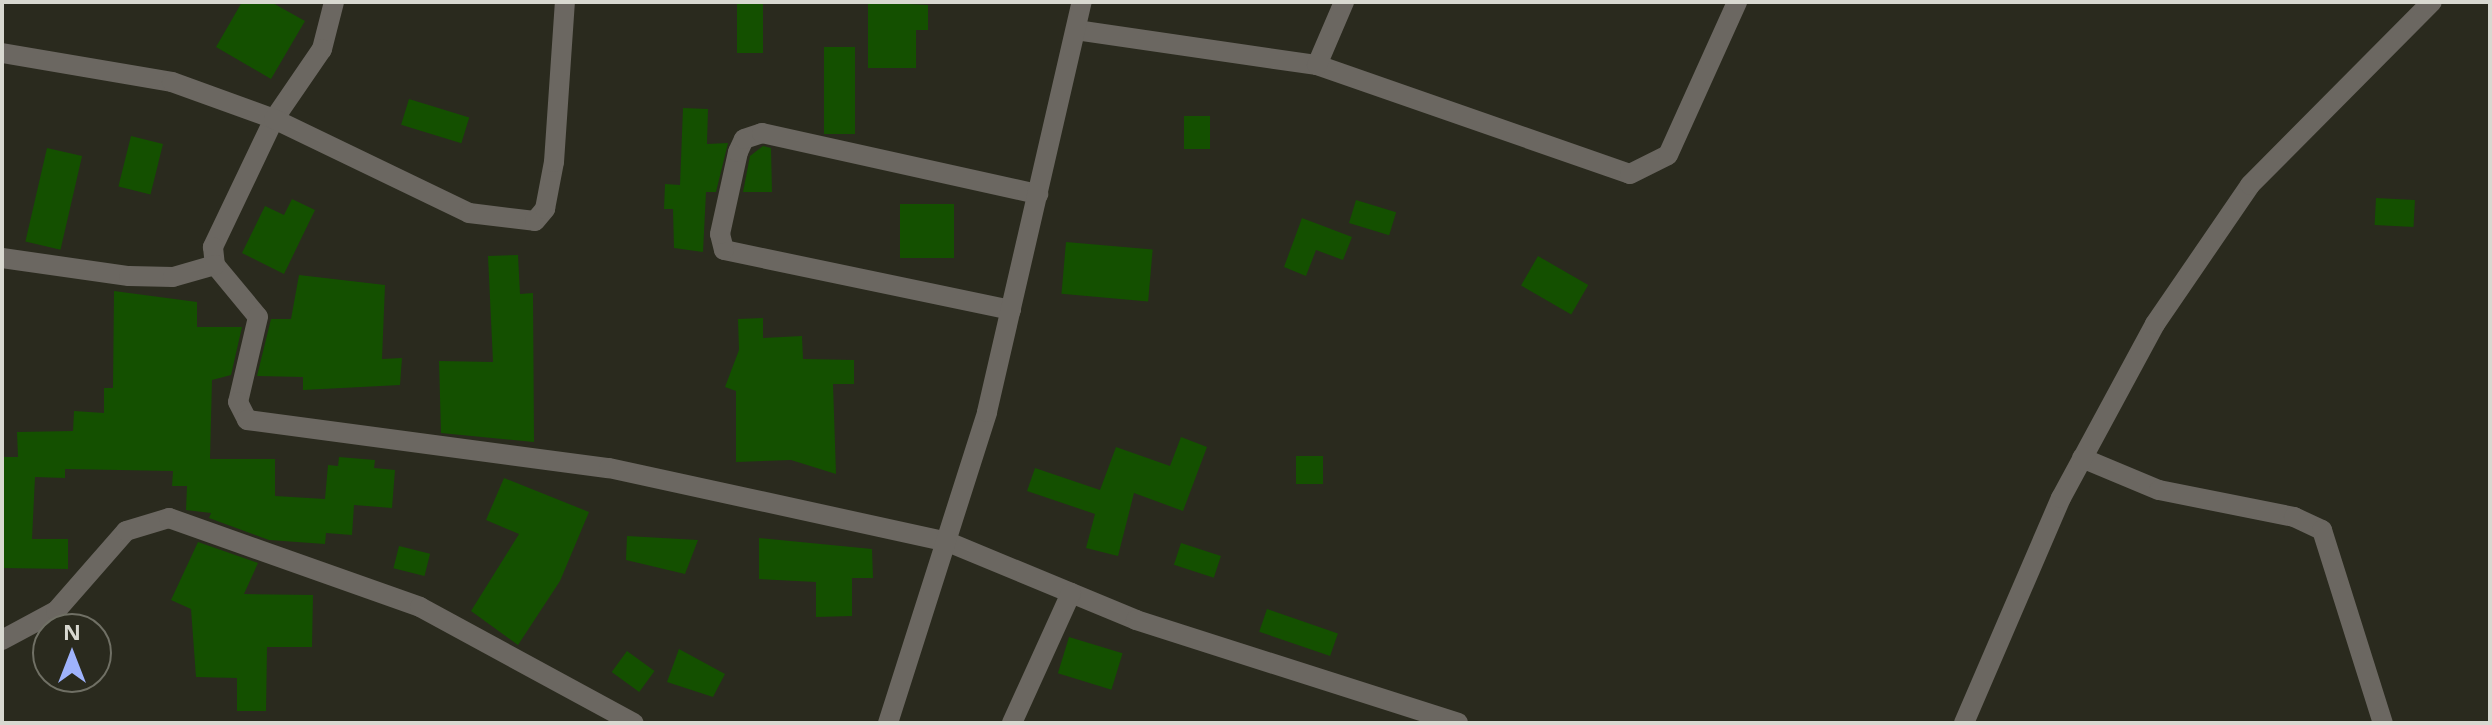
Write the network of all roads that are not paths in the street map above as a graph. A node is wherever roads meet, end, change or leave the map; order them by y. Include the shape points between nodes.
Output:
1 (334, 2) edge
2 (565, 2) edge
3 (1082, 2) edge
4 (1344, 2) edge
5 (1737, 2) edge
6 (2432, 2) edge
7 (1076, 30) junction
8 (2, 53) edge
9 (1317, 65) junction
10 (274, 119) junction
11 (1038, 194) junction
12 (2, 258) edge
13 (215, 265) junction
14 (1011, 310) junction
15 (2082, 458) junction
16 (948, 542) junction
17 (1071, 593) junction
18 (2, 640) edge
19 (634, 723) edge
20 (888, 723) edge
21 (1012, 723) edge
22 (1458, 723) edge
23 (1964, 723) edge
24 (2383, 723) edge

1 - 10 street via 322,49
2 - 10 street via 554,162 545,209 535,221 469,213
3 - 7 street
4 - 9 street
5 - 9 street via 1668,155 1630,174
6 - 15 street via 2250,185 2155,324
7 - 9 street
7 - 11 street
8 - 10 street via 172,82
10 - 13 street via 217,237
11 - 14 street
11 - 14 street via 762,133 744,139 738,152 720,234 724,250
12 - 13 street via 129,276 173,277
13 - 16 street via 258,317 238,402 247,420 609,468
14 - 16 street
15 - 23 street
15 - 24 street via 2159,490 2294,517 2322,530
16 - 17 street
16 - 20 street
17 - 21 street
17 - 22 street
18 - 19 street via 56,611 126,531 169,518 420,607

